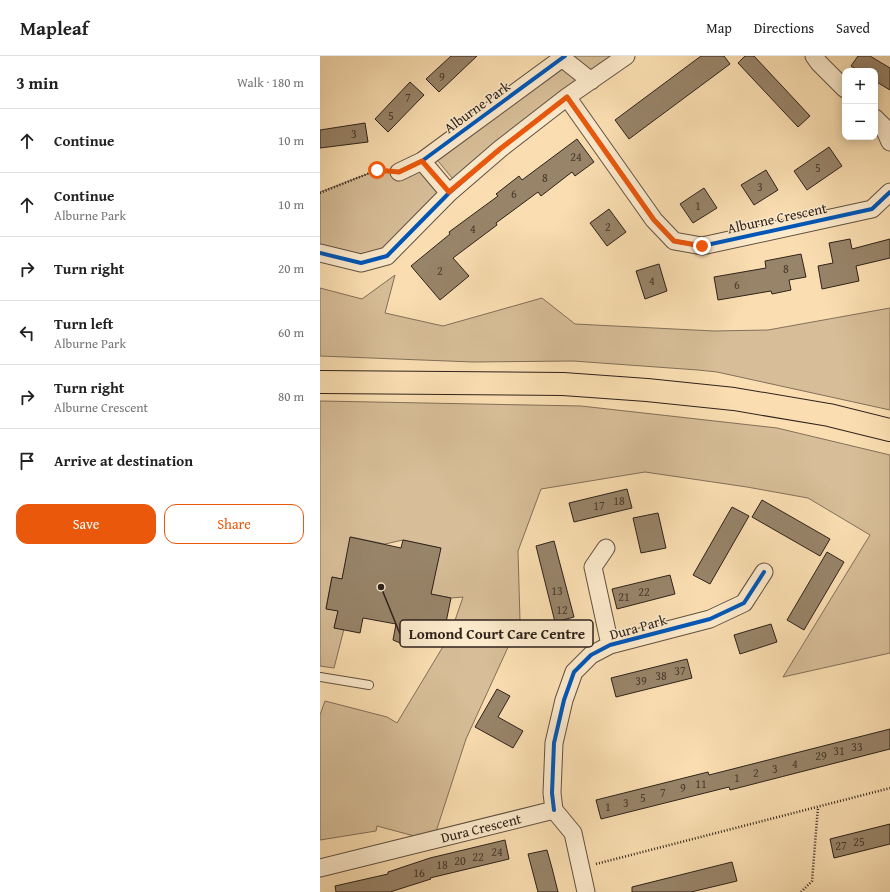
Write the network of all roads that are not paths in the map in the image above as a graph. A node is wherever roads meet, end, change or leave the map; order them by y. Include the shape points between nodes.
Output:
1 (626, 56) edge
2 (814, 56) edge
3 (563, 57) edge
4 (591, 81) junction
5 (842, 86) edge
6 (567, 97) junction
7 (878, 121) edge
8 (890, 142) edge
9 (422, 161) junction
10 (399, 172) road end
11 (449, 192) junction
12 (890, 192) edge
13 (320, 253) edge
14 (320, 382) edge
15 (890, 430) edge
16 (606, 548) dead end
17 (764, 572) dead end
18 (610, 645) junction
19 (320, 677) edge
20 (369, 685) dead end
21 (554, 810) junction
22 (320, 868) edge
23 (586, 892) edge

1 - 4 street
2 - 5 street
3 - 4 street
3 - 9 street, Alburne Park
4 - 6 street
6 - 11 street
6 - 12 street, Alburne Crescent via 654,220 674,241 702,246 872,209
7 - 8 street
9 - 10 street, Alburne Park
9 - 11 street
11 - 13 street via 387,256 361,263
14 - 15 main road via 563,384 647,390 734,399 829,415
16 - 18 street, Dura Park via 593,567
17 - 18 street, Dura Park via 744,603 710,619
18 - 21 street, Dura Park via 591,655 574,672 564,700 554,743
19 - 20 lane
21 - 22 street, Dura Crescent
21 - 23 street via 573,833

